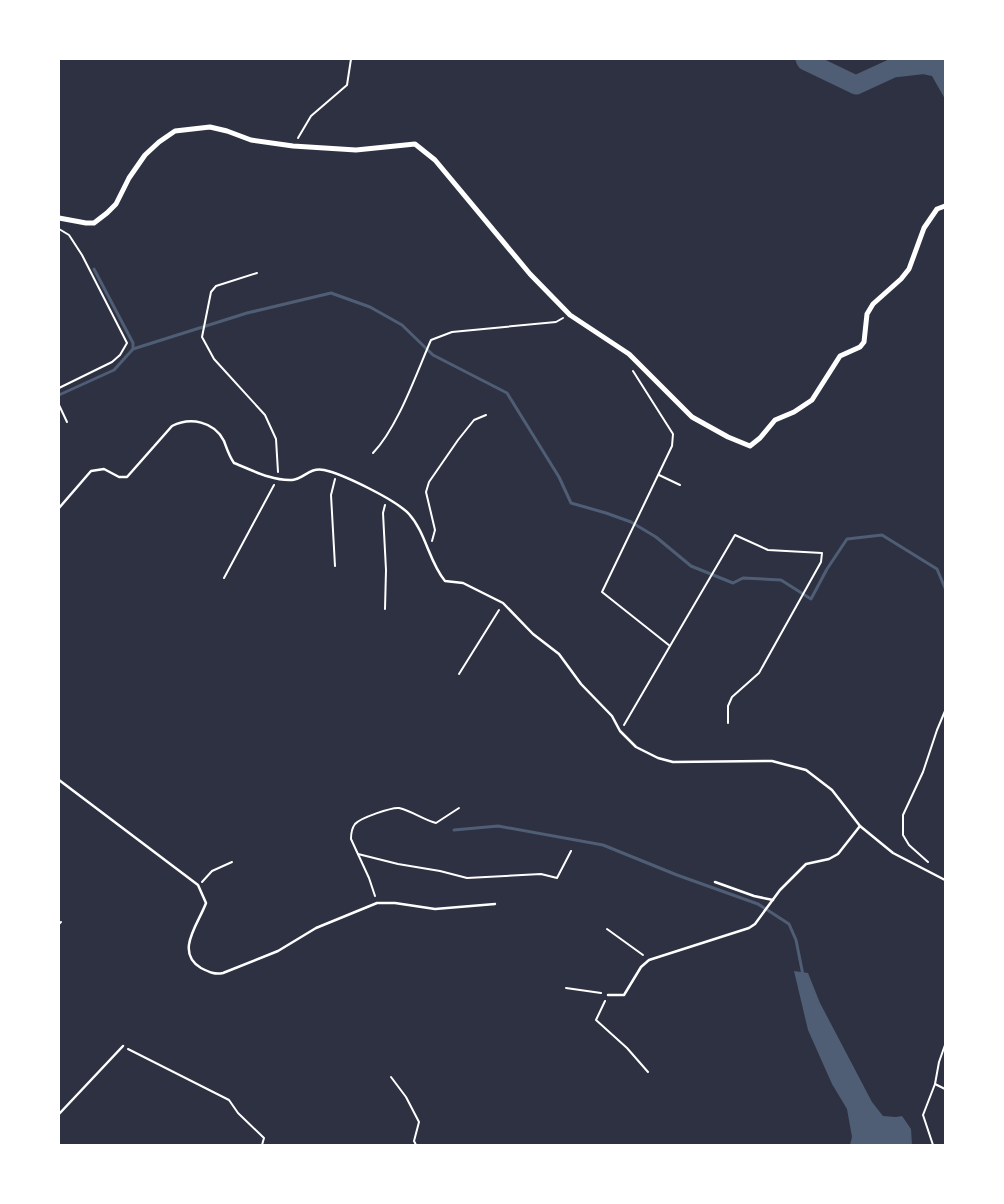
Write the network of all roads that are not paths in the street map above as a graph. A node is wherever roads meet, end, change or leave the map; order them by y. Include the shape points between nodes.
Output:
1 (945, 206) edge
2 (59, 218) edge
3 (59, 508) edge
4 (59, 780) edge
5 (860, 826) junction
6 (945, 880) edge
7 (714, 882) dead end
8 (773, 900) junction
9 (495, 904) dead end
10 (608, 994) road end
11 (123, 1046) road end
12 (59, 1114) edge

1 - 2 street via 936,209 924,228 909,269 867,314 864,342 860,348 840,356 812,400 776,420 750,446 692,417 629,354 570,315 530,274 435,160 415,144 356,150 251,140 210,127 175,131 145,155 116,204 94,223
3 - 5 lane via 91,471 104,469 127,478 172,426 187,420 207,424 218,432 234,463 266,476 294,480 312,470 336,474 401,506 410,515 445,581 463,583 503,603 533,634 559,654 636,747 673,762 772,761 806,770 832,790
4 - 9 lane via 198,885 206,903 188,946 189,956 198,966 217,974 278,951 316,928 377,903 435,909
5 - 6 lane via 893,853
5 - 8 lane via 838,854 806,864
7 - 8 lane
8 - 10 lane via 749,928 649,960 624,995
11 - 12 lane

